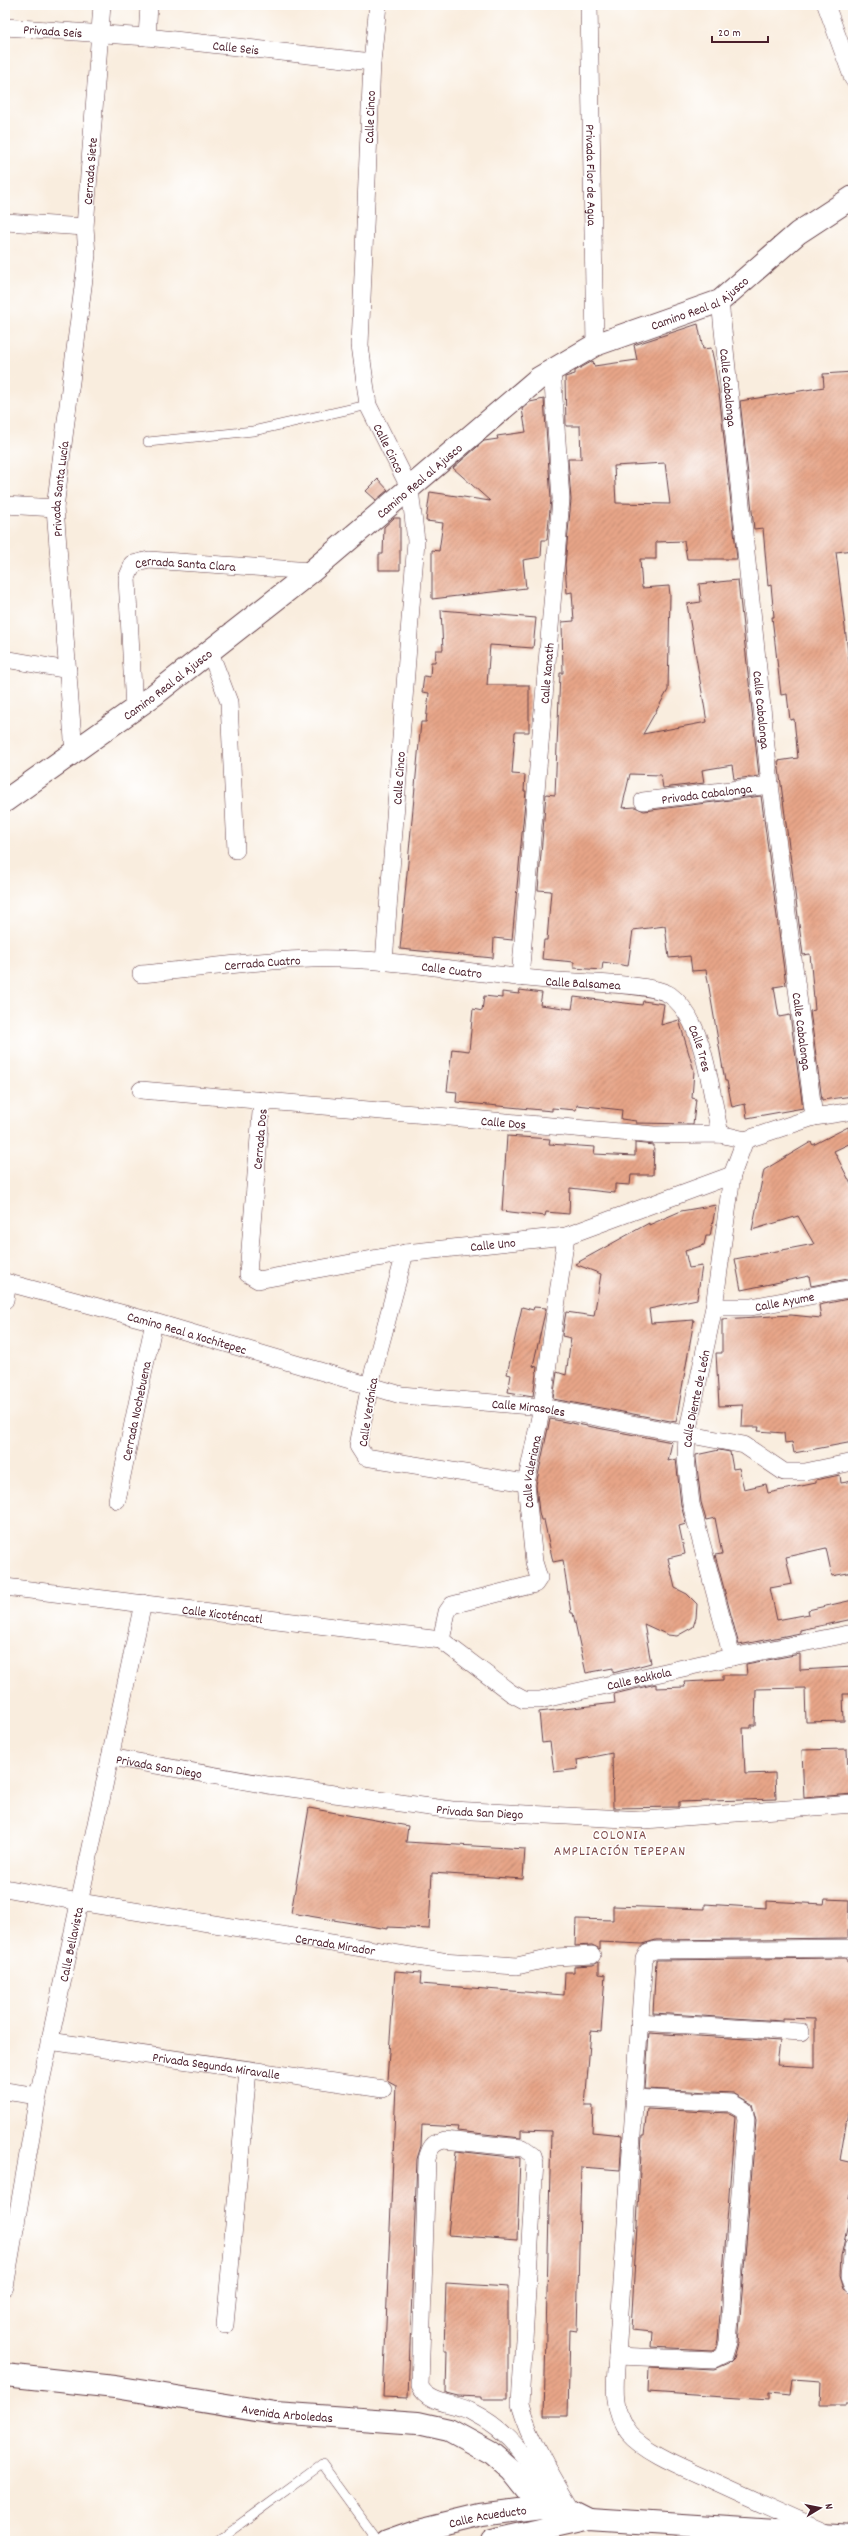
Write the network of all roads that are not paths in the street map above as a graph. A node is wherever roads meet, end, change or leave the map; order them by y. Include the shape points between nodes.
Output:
1 (102, 5) edge
2 (149, 5) edge
3 (378, 5) edge
4 (589, 5) edge
5 (826, 5) edge
6 (5, 26) edge
7 (100, 35) junction
8 (147, 37) junction
9 (372, 62) junction
10 (853, 79) edge
11 (853, 197) edge
12 (5, 222) edge
13 (85, 227) junction
14 (720, 301) junction
15 (595, 345) junction
16 (552, 368) junction
17 (368, 405) junction
18 (148, 442) dead end
19 (410, 489) junction
20 (5, 505) edge
21 (55, 508) junction
22 (312, 571) junction
23 (210, 652) junction
24 (5, 659) edge
25 (68, 670) junction
26 (134, 709) junction
27 (74, 752) junction
28 (770, 785) junction
29 (5, 801) edge
30 (643, 801) dead end
31 (236, 850) dead end
32 (384, 962) junction
33 (141, 974) dead end
34 (520, 978) junction
35 (646, 988) joint
36 (142, 1090) dead end
37 (262, 1100) junction
38 (853, 1111) edge
39 (814, 1117) junction
40 (720, 1134) junction
41 (745, 1140) junction
42 (732, 1175) junction
43 (566, 1236) junction
44 (405, 1253) junction
45 (248, 1274) joint
46 (6, 1282) edge
47 (853, 1288) edge
48 (5, 1300) edge
49 (714, 1308) junction
50 (154, 1322) junction
51 (370, 1384) junction
52 (542, 1407) junction
53 (688, 1434) junction
54 (853, 1462) edge
55 (526, 1483) junction
56 (117, 1500) dead end
57 (5, 1587) edge
58 (143, 1604) junction
59 (853, 1633) edge
60 (441, 1640) junction
61 (732, 1657) junction
62 (110, 1757) junction
63 (853, 1804) edge
64 (5, 1888) edge
65 (79, 1902) junction
66 (853, 1948) edge
67 (592, 1955) dead end
68 (639, 2022) junction
69 (801, 2032) dead end
70 (49, 2041) junction
71 (248, 2070) junction
72 (383, 2089) dead end
73 (5, 2091) edge
74 (38, 2096) junction
75 (635, 2098) junction
76 (11, 2205) edge
77 (853, 2246) edge
78 (853, 2285) edge
79 (5, 2287) edge
80 (225, 2325) dead end
81 (617, 2356) junction
82 (5, 2375) edge
83 (564, 2511) junction
84 (831, 2535) junction
85 (853, 2536) edge
86 (217, 2541) edge
87 (378, 2541) edge
88 (386, 2541) edge
89 (491, 2541) edge

1 - 7 street, Cerrada Siete
2 - 8 street
3 - 9 street, Calle Cinco
4 - 15 street, Privada Flor de Agua
5 - 10 street
6 - 7 street, Privada Seis
7 - 8 street, Calle Seis
7 - 13 street, Cerrada Siete
8 - 9 street, Calle Seis
9 - 17 street, Calle Cinco via 360,345
11 - 14 street, Camino Real al Ajusco via 798,233
12 - 13 street
13 - 21 street, Privada Santa Lucía via 87,255
14 - 15 street, Camino Real al Ajusco
14 - 28 street, Calle Cabalonga
15 - 16 street, Camino Real al Ajusco
16 - 19 street, Camino Real al Ajusco
16 - 34 street, Calle Xanath via 561,499
17 - 18 lane via 253,431
17 - 19 street, Calle Cinco
19 - 22 street, Camino Real al Ajusco
19 - 32 street, Calle Cinco via 416,542
20 - 21 street
21 - 25 street, Privada Santa Lucía
22 - 23 street, Camino Real al Ajusco
22 - 26 street, Cerrada Santa Clara via 149,560 133,564 128,578
23 - 26 street, Camino Real al Ajusco
23 - 31 street via 229,702
24 - 25 street
25 - 27 street, Privada Santa Lucía
26 - 27 street, Camino Real al Ajusco
27 - 29 street, Camino Real al Ajusco
28 - 30 street, Privada Cabalonga
28 - 39 street, Calle Cabalonga
32 - 33 street, Cerrada Cuatro via 312,959
32 - 34 street, Calle Cuatro
34 - 35 street, Calle Balsamea
35 - 40 street, Calle Tres via 669,994 684,1009 695,1029 703,1053
36 - 37 street, Cerrada Dos
37 - 40 street, Calle Dos via 654,1134
37 - 45 street, Cerrada Dos
38 - 39 street
39 - 41 street
40 - 41 street, Calle Dos
41 - 42 street, Calle Diente de León
42 - 43 street, Calle Uno
42 - 49 street, Calle Diente de León
43 - 44 street, Calle Uno
43 - 52 street, Calle Valeriana
44 - 45 street, Calle Uno via 258,1280
44 - 51 street, Calle Verónica
46 - 48 street
46 - 50 street, Camino Real a Xochitepec
47 - 49 street, Calle Ayume via 751,1307
49 - 53 street, Calle Diente de León
50 - 51 street, Camino Real a Xochitepec
50 - 56 street, Cerrada Nochebuena
51 - 52 street, Calle Mirasoles via 401,1395
51 - 55 street, Calle Verónica via 358,1446 364,1457
52 - 53 street, Calle Mirasoles
52 - 55 street, Calle Valeriana
53 - 54 street, Calle Mirasoles via 744,1446 784,1472 805,1472
53 - 61 street, Calle Diente de León via 686,1458 691,1504
55 - 60 street, Calle Valeriana via 534,1562 539,1578 535,1584 452,1605 447,1612
57 - 58 street, Calle Xicoténcatl
58 - 60 street, Calle Xicoténcatl
58 - 62 street, Calle Bellavista
59 - 61 street, Calle Bakkola
60 - 61 street, Calle Bakkola via 524,1700 540,1700
62 - 63 street, Privada San Diego via 268,1785 452,1810 645,1820
62 - 65 street, Calle Bellavista
64 - 65 street, Cerrada Mirador
65 - 67 street, Cerrada Mirador via 442,1960 517,1966 556,1957
65 - 70 street, Calle Bellavista
66 - 68 street via 648,1952 644,1959
68 - 69 street
68 - 75 street
70 - 71 street, Privada Segunda Miravalle
70 - 74 street, Calle Bellavista
71 - 72 street, Privada Segunda Miravalle
71 - 80 street
73 - 74 street
74 - 76 street, Calle Bellavista
75 - 81 street
75 - 81 street via 732,2103 744,2110 746,2119 728,2342 724,2355 714,2360
76 - 79 street, Calle Bellavista
77 - 78 street via 850,2277
81 - 84 street via 616,2398 619,2414 629,2433 652,2450 685,2468
82 - 83 street, Avenida Arboledas via 115,2387 275,2413 418,2423 449,2430 491,2453
83 - 83 street via 556,2484 524,2418 520,2404 535,2163 532,2155 523,2148 444,2140 436,2142 430,2148 427,2159 420,2386 430,2398 469,2410 506,2434 527,2458
83 - 84 street, Calle Acueducto
83 - 88 street, Calle Acueducto via 481,2515
83 - 89 street, Calle Acueducto
84 - 85 street, Calle Acueducto
86 - 87 lane via 322,2464

